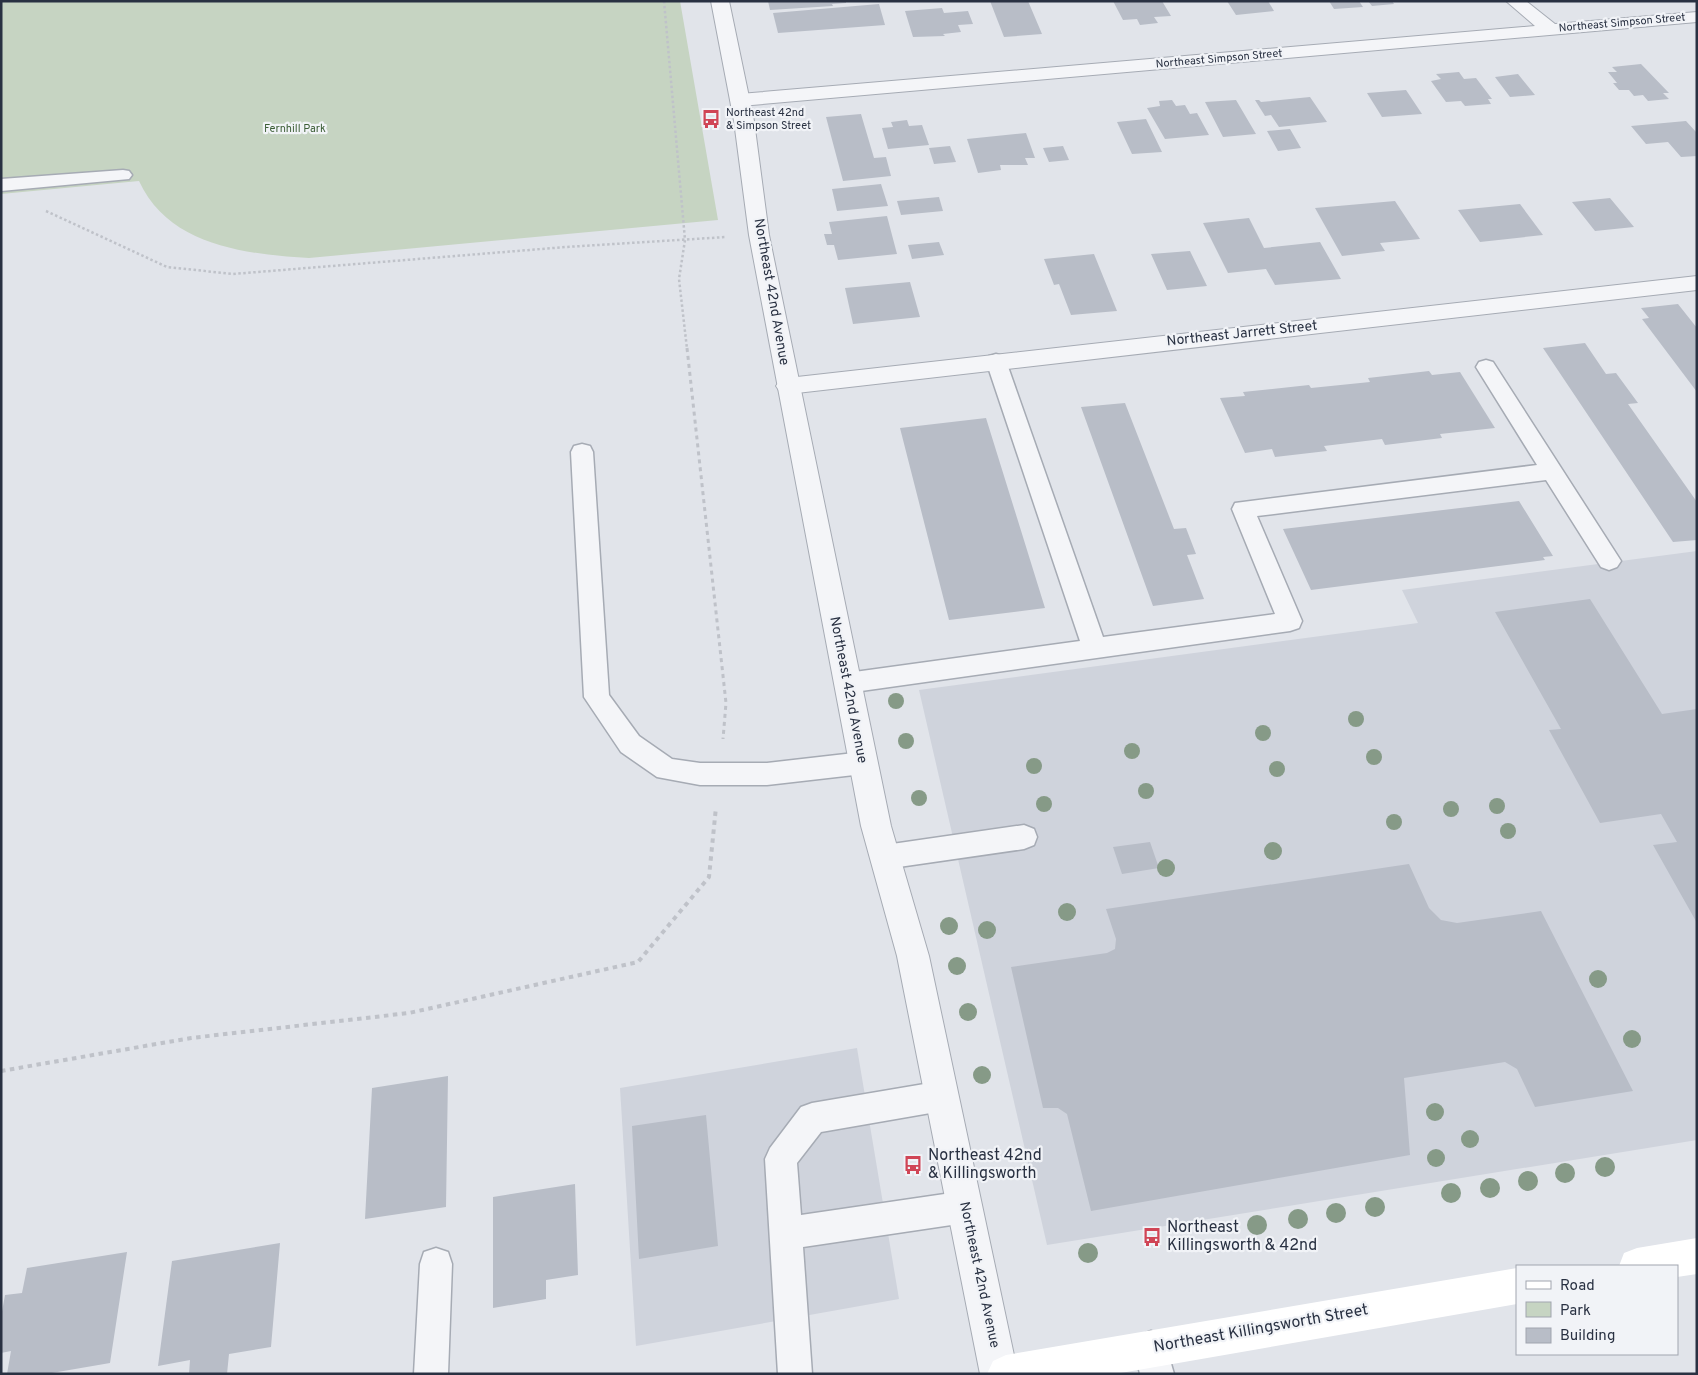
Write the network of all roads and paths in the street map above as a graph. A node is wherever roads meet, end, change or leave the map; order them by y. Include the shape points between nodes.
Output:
1 (664, 1) edge
2 (720, 1) edge
3 (1515, 1) edge
4 (1697, 17) edge
5 (1550, 30) junction
6 (740, 100) junction
7 (123, 175) dead end
8 (1, 186) edge
9 (40, 208) dead end
10 (759, 236) junction
11 (685, 240) junction
12 (1697, 283) edge
13 (996, 361) junction
14 (1486, 367) dead end
15 (788, 386) junction
16 (582, 452) dead end
17 (1551, 471) junction
18 (1609, 561) dead end
19 (1095, 648) junction
20 (847, 683) junction
21 (863, 763) junction
22 (720, 774) junction
23 (1024, 837) dead end
24 (884, 857) junction
25 (1, 1070) edge
26 (942, 1096) junction
27 (964, 1207) junction
28 (786, 1233) junction
29 (1697, 1256) edge
30 (436, 1264) dead end
31 (1643, 1265) edge
32 (1516, 1286) edge
33 (1154, 1361) edge
34 (432, 1374) edge
35 (795, 1374) edge
36 (999, 1374) edge
37 (1006, 1374) edge

1 - 11 path
2 - 6 street, Northeast 42nd Avenue
3 - 5 street
4 - 5 street, Northeast Simpson Street
5 - 6 street, Northeast Simpson Street
6 - 10 street, Northeast 42nd Avenue
7 - 8 lane
9 - 11 path via 167,267 233,274
10 - 11 path
10 - 15 street, Northeast 42nd Avenue
11 - 22 path via 679,279 726,703
12 - 13 street, Northeast Jarrett Street
13 - 15 street, Northeast Jarrett Street
13 - 19 lane
14 - 17 lane
15 - 20 street, Northeast 42nd Avenue
16 - 22 lane via 597,697 630,744 666,770
17 - 18 lane
17 - 19 lane via 1243,509 1290,621
19 - 20 lane
20 - 21 street, Northeast 42nd Avenue
21 - 22 lane via 767,774
21 - 24 street, Northeast 42nd Avenue
22 - 25 path via 709,877 638,962 409,1013 191,1038
23 - 24 lane
24 - 26 street, Northeast 42nd Avenue via 913,956
26 - 27 street, Northeast 42nd Avenue
26 - 28 lane via 812,1118 781,1160
27 - 28 lane
27 - 36 street, Northeast 42nd Avenue
28 - 35 lane
29 - 31 main road
30 - 34 lane
32 - 33 main road, Northeast Killingsworth Street
33 - 37 main road, Northeast Killingsworth Street

